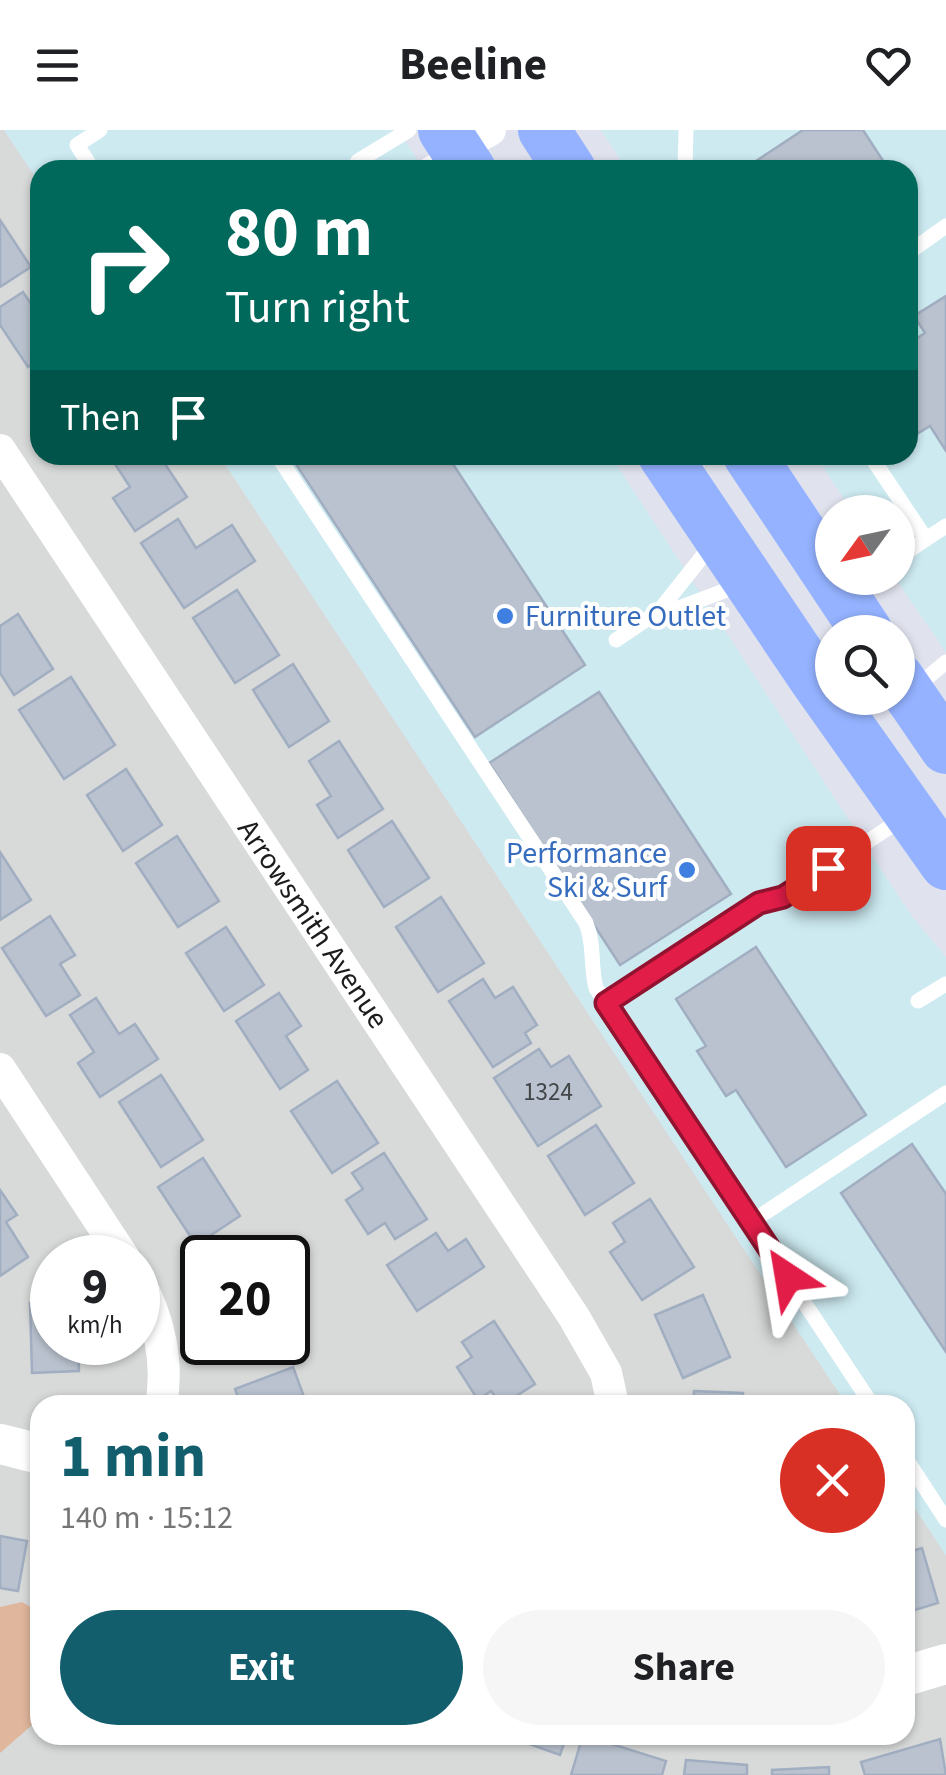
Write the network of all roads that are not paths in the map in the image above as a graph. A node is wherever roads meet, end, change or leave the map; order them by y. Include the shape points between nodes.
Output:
1 (100, 130) edge
2 (408, 130) edge
3 (544, 130) edge
4 (686, 130) edge
5 (87, 160) edge
6 (360, 160) edge
7 (564, 160) edge
8 (685, 160) edge
9 (946, 226) edge
10 (918, 246) edge
11 (0, 450) edge
12 (284, 465) edge
13 (671, 465) edge
14 (757, 465) edge
15 (877, 465) edge
16 (946, 526) edge
17 (719, 536) junction
18 (926, 539) junction
19 (915, 546) edge
20 (748, 582) junction
21 (855, 605) edge
22 (658, 611) junction
23 (616, 640) dead end
24 (917, 678) edge
25 (946, 748) edge
26 (909, 814) junction
27 (946, 864) edge
28 (946, 984) edge
29 (918, 1001) dead end
30 (606, 1003) junction
31 (0, 1069) edge
32 (946, 1092) edge
33 (751, 1222) junction
34 (109, 1235) edge
35 (160, 1350) edge
36 (163, 1395) edge
37 (611, 1395) edge
38 (865, 1395) edge
39 (0, 1444) edge
40 (30, 1452) edge
41 (915, 1472) edge
42 (946, 1520) edge
43 (946, 1664) edge
44 (915, 1673) edge

1 - 5 lane via 77,145
2 - 6 lane
3 - 7 main road
4 - 8 lane
9 - 10 lane
11 - 37 street, Arrowsmith Avenue via 574,1317 606,1373
12 - 30 lane via 586,923 592,972
13 - 17 main road
14 - 21 main road
15 - 18 lane
16 - 18 lane
17 - 20 main road
17 - 22 lane
18 - 19 lane
20 - 22 lane
20 - 26 main road
22 - 23 lane
24 - 25 main road
26 - 27 main road
26 - 30 lane
28 - 29 lane
30 - 33 lane
31 - 34 street
32 - 33 lane
33 - 38 lane
35 - 36 street
39 - 40 street
41 - 42 lane
43 - 44 street

